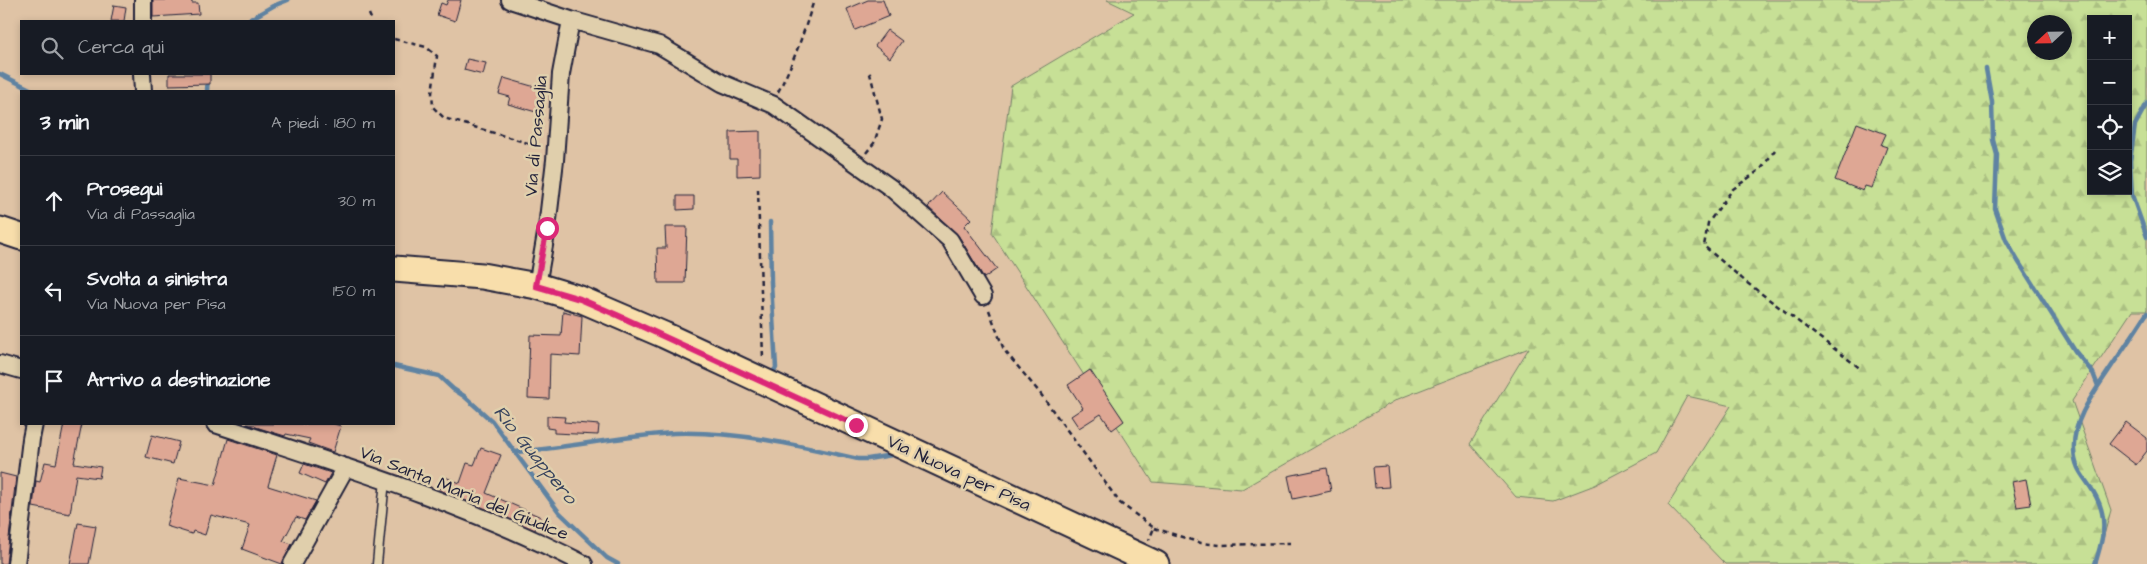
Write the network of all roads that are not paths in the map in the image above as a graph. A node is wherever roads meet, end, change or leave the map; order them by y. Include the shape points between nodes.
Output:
1 (144, 0) edge
2 (510, 0) edge
3 (143, 20) edge
4 (571, 20) junction
5 (142, 75) edge
6 (143, 90) edge
7 (0, 230) edge
8 (20, 238) edge
9 (395, 269) edge
10 (536, 286) junction
11 (983, 296) road end
12 (0, 364) edge
13 (20, 370) edge
14 (34, 425) edge
15 (218, 425) edge
16 (346, 467) junction
17 (385, 480) junction
18 (1146, 562) edge
19 (16, 564) edge
20 (292, 564) edge
21 (378, 564) edge
22 (584, 564) edge

1 - 3 street
2 - 4 street
4 - 10 street, Via di Passaglia via 561,74 547,228
4 - 11 street via 659,45 722,83 772,104 891,188 950,240
5 - 6 street
7 - 8 main road
9 - 10 main road, Via Nuova per Pisa via 482,276
10 - 18 main road, Via Nuova per Pisa via 580,299 764,382
12 - 13 street
14 - 19 street
15 - 16 street, Via Santa Maria del Giudice
16 - 17 street, Via Santa Maria del Giudice
16 - 20 street
17 - 21 lane
17 - 22 street, Via Santa Maria del Giudice via 546,544

